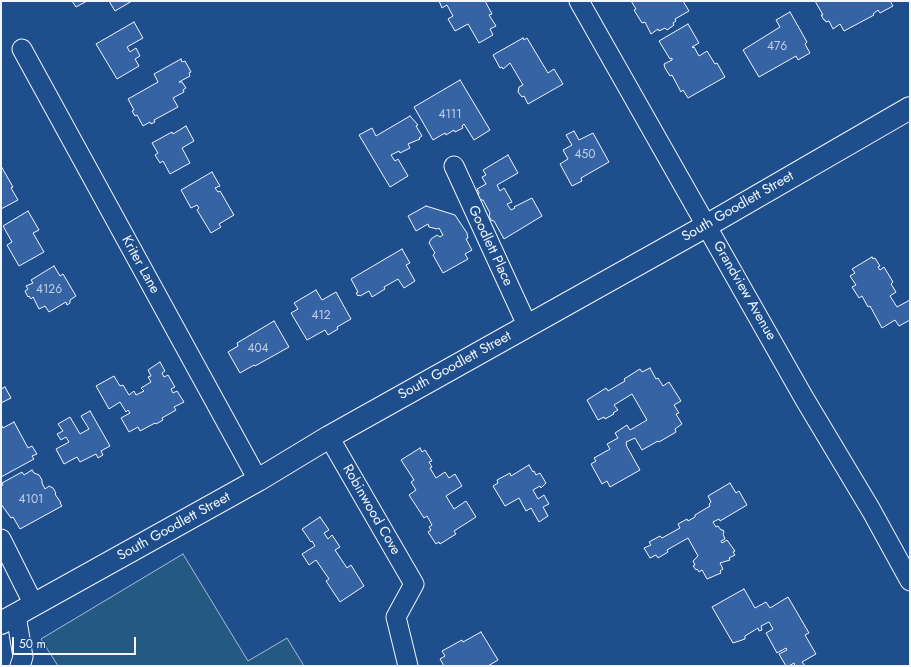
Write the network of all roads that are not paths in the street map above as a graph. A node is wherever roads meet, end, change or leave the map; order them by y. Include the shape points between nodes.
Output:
1 (579, 1) edge
2 (22, 50) dead end
3 (910, 108) edge
4 (454, 166) dead end
5 (706, 226) junction
6 (527, 325) junction
7 (329, 437) junction
8 (258, 480) junction
9 (1, 539) edge
10 (910, 581) edge
11 (17, 615) edge
12 (20, 666) edge
13 (408, 666) edge

1 - 5 street, Grandview Avenue
2 - 8 street, Kriter Lane
3 - 5 main road, South Goodlett Street
4 - 6 street, Goodlett Place
5 - 6 main road, South Goodlett Street
5 - 10 street, Grandview Avenue
6 - 7 main road, South Goodlett Street
7 - 8 main road, South Goodlett Street
7 - 13 street, Robinwood Cove via 414,584 396,617
8 - 11 main road, South Goodlett Street
9 - 11 street
11 - 12 street via 23,657

